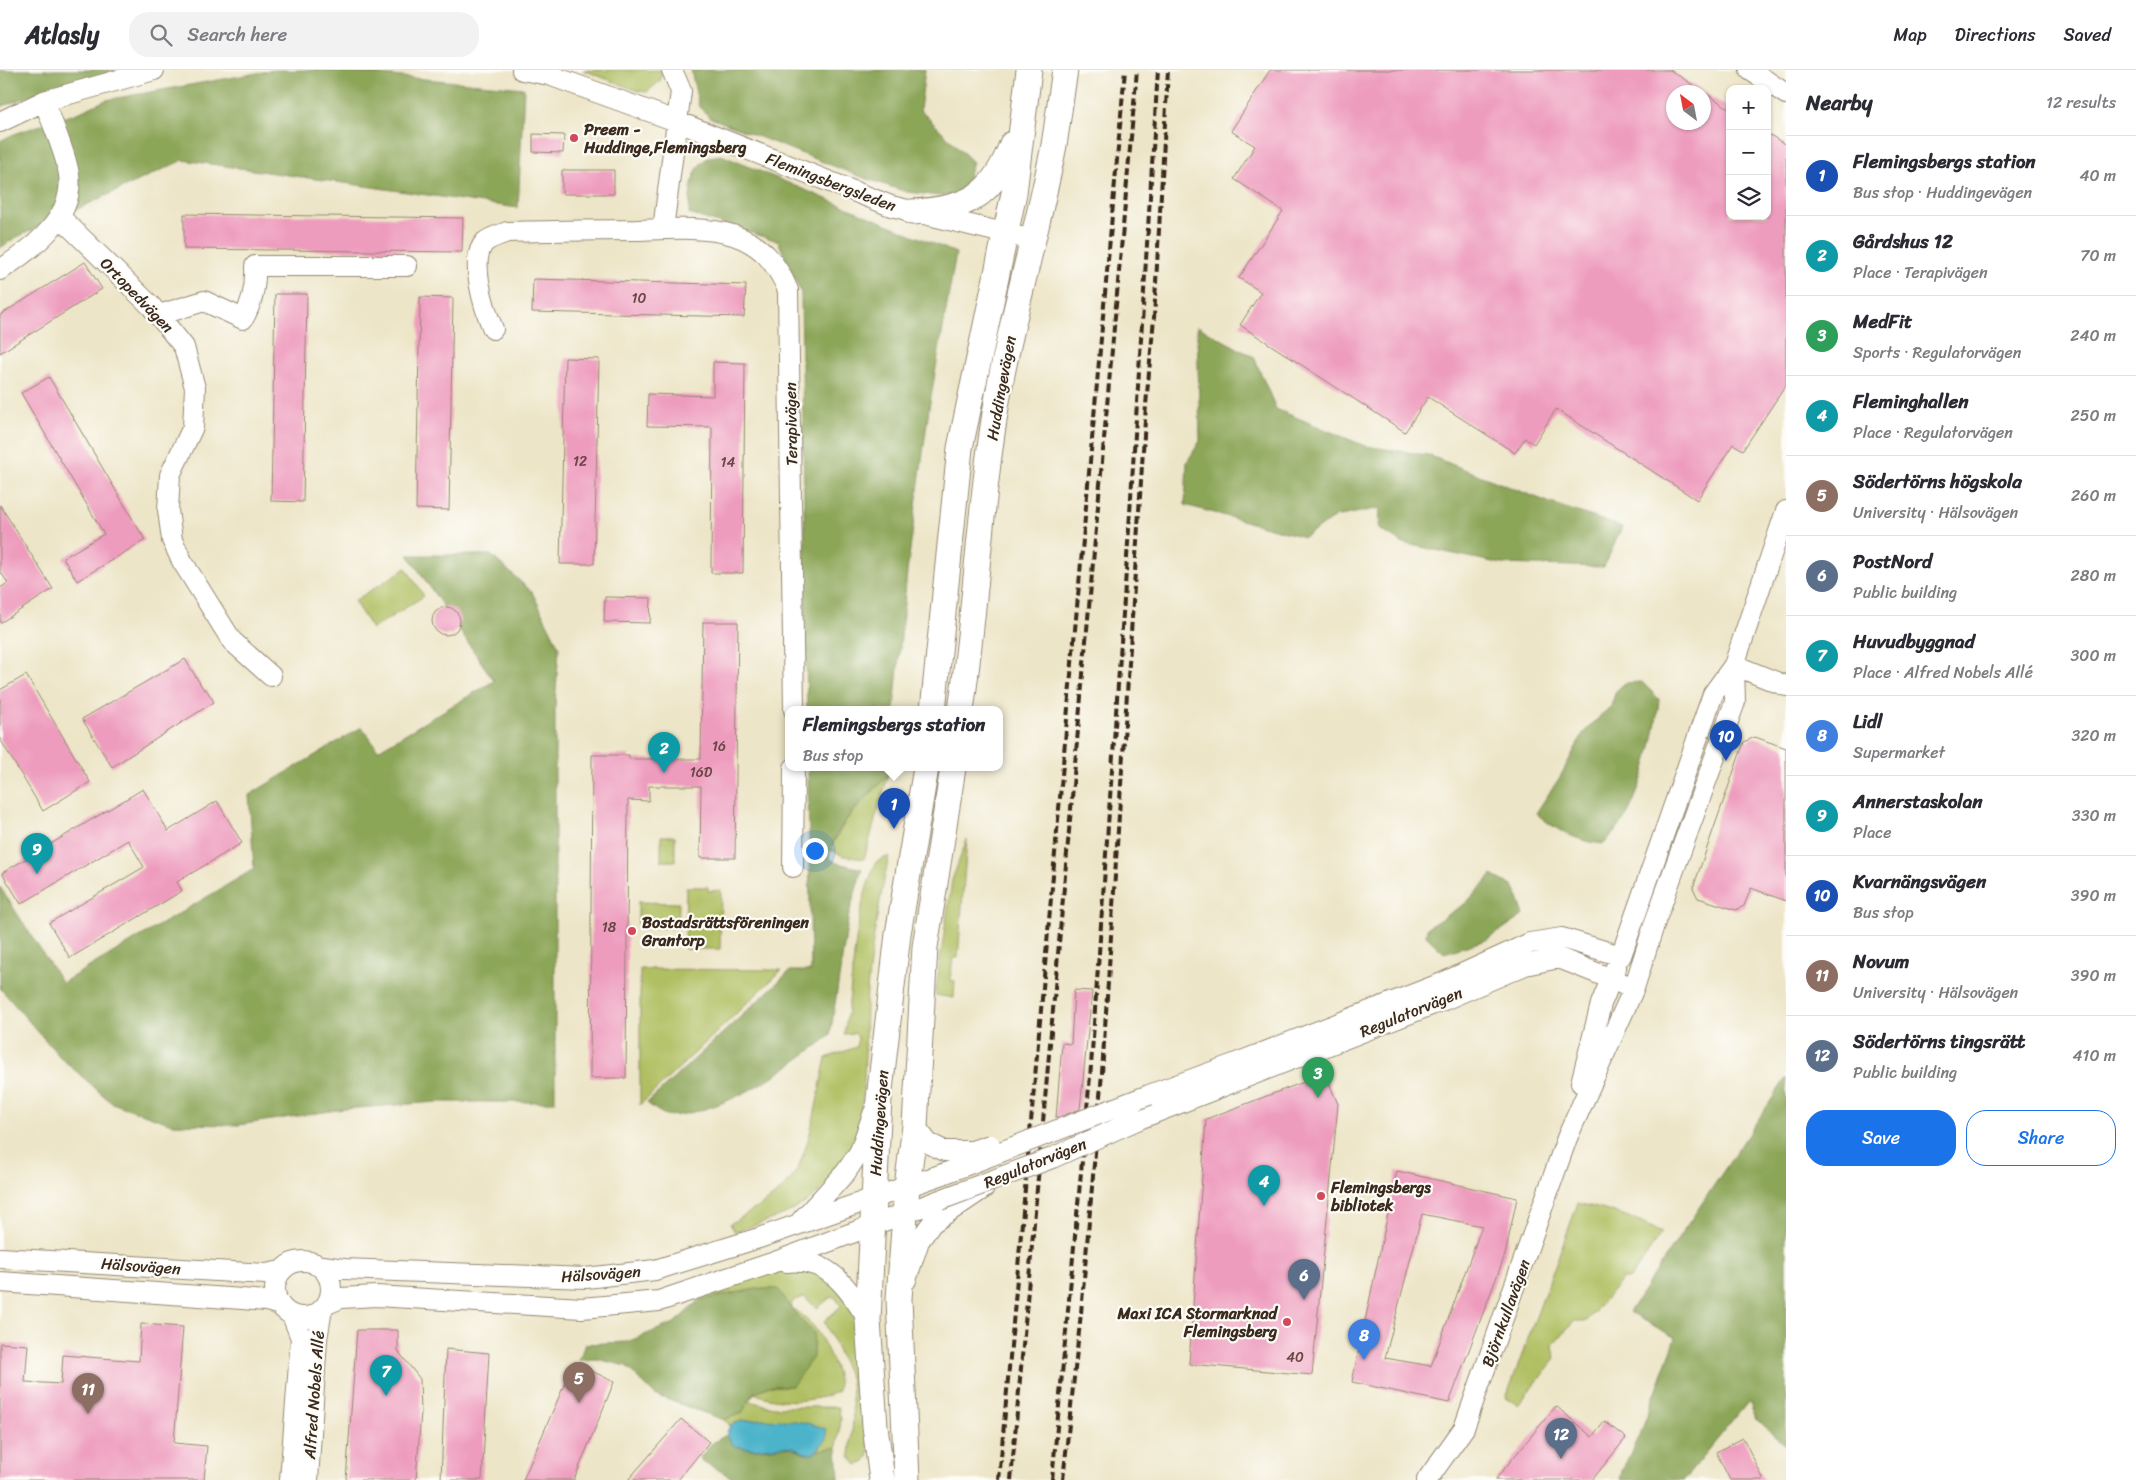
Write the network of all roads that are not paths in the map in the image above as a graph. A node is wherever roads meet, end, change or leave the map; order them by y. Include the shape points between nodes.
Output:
1 (154, 70) edge
2 (522, 70) edge
3 (672, 70) edge
4 (1029, 70) edge
5 (1065, 70) edge
6 (1750, 70) edge
7 (1786, 94) edge
8 (44, 101) junction
9 (1024, 109) junction
10 (676, 121) junction
11 (0, 122) edge
12 (912, 212) junction
13 (60, 217) junction
14 (663, 229) junction
15 (1005, 234) junction
16 (1033, 240) junction
17 (407, 266) dead end
18 (0, 270) edge
19 (159, 315) junction
20 (493, 329) dead end
21 (1786, 512) edge
22 (1734, 665) junction
23 (270, 676) dead end
24 (1786, 686) edge
25 (794, 706) edge
26 (933, 706) edge
27 (962, 706) edge
28 (794, 771) edge
29 (925, 771) edge
30 (953, 771) edge
31 (793, 867) dead end
32 (1621, 956) junction
33 (1642, 964) junction
34 (1611, 978) junction
35 (1634, 988) junction
36 (1443, 991) junction
37 (1149, 1095) junction
38 (879, 1098) junction
39 (915, 1126) junction
40 (1567, 1138) junction
41 (907, 1186) junction
42 (874, 1198) junction
43 (940, 1208) junction
44 (905, 1213) junction
45 (798, 1224) junction
46 (873, 1226) junction
47 (0, 1258) edge
48 (772, 1263) junction
49 (316, 1265) junction
50 (281, 1271) junction
51 (0, 1282) edge
52 (899, 1299) junction
53 (324, 1306) junction
54 (286, 1310) junction
55 (868, 1320) junction
56 (290, 1480) edge
57 (308, 1480) edge
58 (882, 1480) edge
59 (907, 1480) edge
60 (1427, 1480) edge

1 - 8 street
2 - 10 street, Flemingsbergsleden via 549,75
3 - 10 street via 681,91
4 - 9 main road, Huddingevägen
5 - 16 main road, Huddingevägen via 1054,145
6 - 7 street
8 - 11 street
8 - 13 street via 70,175 68,199
9 - 12 main road via 1004,166 986,189 950,208
9 - 15 main road, Huddingevägen via 1014,193
10 - 12 street, Flemingsbergsleden
10 - 14 street
12 - 15 street, Flemingsbergsleden
13 - 18 street via 44,236
13 - 19 street, Ortopedvägen
14 - 20 street, Terapivägen via 507,232 493,237 480,250 479,290
14 - 25 street, Terapivägen via 733,235 770,257 788,290
15 - 16 street, Flemingsbergsleden
15 - 26 main road, Huddingevägen via 960,448
16 - 27 main road, Huddingevägen via 998,397 980,524
17 - 19 street via 255,266 252,304 243,319 204,301
19 - 23 street, Ortopedvägen via 184,347 195,388 193,426 170,475 168,510 172,540 232,642
21 - 22 street
22 - 24 street
22 - 32 street via 1713,694
22 - 33 street via 1735,702
28 - 31 street
29 - 38 main road, Huddingevägen via 898,934
30 - 39 main road, Huddingevägen via 925,946
32 - 33 street, Regulatorvägen
32 - 34 street, Björnkullavägen
32 - 36 street, Regulatorvägen via 1562,938 1530,943
33 - 35 street
34 - 35 street, Regulatorvägen
34 - 36 street, Regulatorvägen via 1559,958
34 - 40 street, Björnkullavägen via 1601,1004
35 - 40 street, Björnkullavägen
36 - 37 street, Regulatorvägen
36 - 43 street, Regulatorvägen, bridge via 1139,1118
37 - 39 street, bridge via 972,1151 945,1151 928,1142
37 - 41 street, Regulatorvägen, bridge
38 - 42 main road, Huddingevägen
38 - 45 street via 860,1150 846,1172
39 - 41 main road, Huddingevägen
40 - 60 street, Björnkullavägen via 1464,1428
41 - 42 street, Regulatorvägen
41 - 44 main road, Huddingevägen
42 - 45 street, Hälsovägen
42 - 46 main road, Huddingevägen
43 - 44 street, Regulatorvägen
43 - 52 street via 919,1241
44 - 46 street, Regulatorvägen
44 - 52 main road, Huddingevägen
45 - 49 street, Hälsovägen via 654,1270 586,1278 344,1269
46 - 48 street, Hälsovägen
46 - 55 main road, Huddingevägen
47 - 50 street, Hälsovägen via 266,1274
48 - 53 street, Hälsovägen via 659,1301 582,1308 376,1296 341,1298
48 - 55 street via 796,1260 823,1267 846,1286
49 - 50 street via 295,1262
49 - 53 street via 326,1273 330,1282 330,1294
50 - 54 street via 275,1286
51 - 54 street, Hälsovägen via 242,1298
52 - 59 main road, Huddingevägen
53 - 54 street via 306,1317
53 - 57 street, Alfred Nobels Allé via 317,1339
54 - 56 street, Alfred Nobels Allé via 301,1338
55 - 58 main road, Huddingevägen via 874,1426

